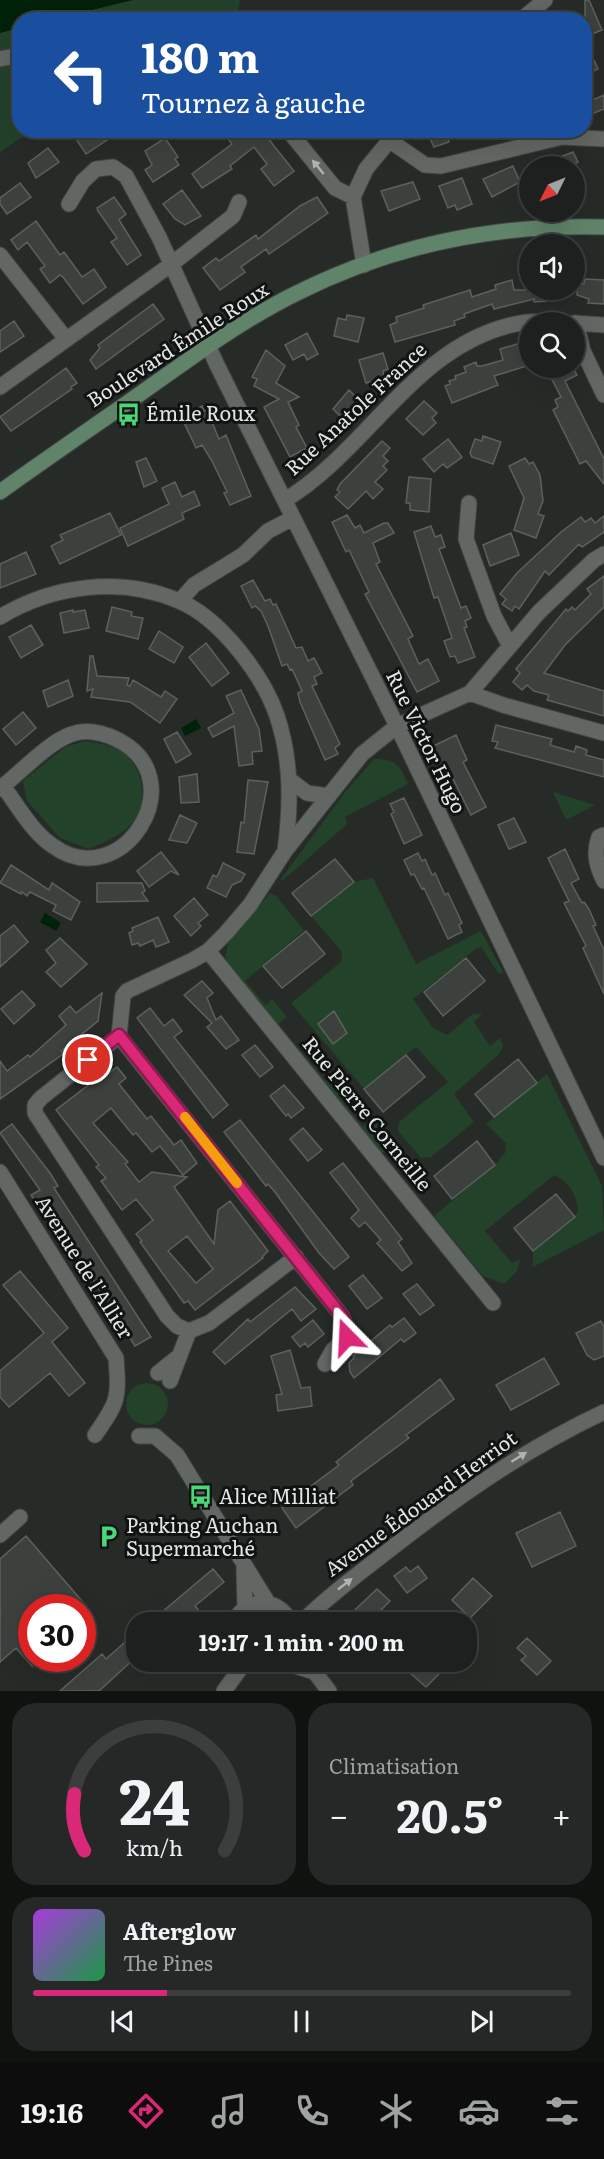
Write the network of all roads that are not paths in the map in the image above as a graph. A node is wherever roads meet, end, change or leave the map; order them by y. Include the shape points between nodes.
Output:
1 (545, 0) edge
2 (531, 12) edge
3 (294, 138) edge
4 (391, 138) edge
5 (396, 138) edge
6 (558, 138) edge
7 (583, 138) edge
8 (604, 139) edge
9 (353, 197) junction
10 (239, 202) dead end
11 (69, 204) dead end
12 (604, 227) edge
13 (0, 255) edge
14 (364, 265) junction
15 (170, 266) junction
16 (519, 324) edge
17 (585, 324) edge
18 (604, 325) edge
19 (66, 339) junction
20 (209, 345) junction
21 (585, 355) edge
22 (0, 387) edge
23 (604, 395) edge
24 (0, 492) edge
25 (285, 500) junction
26 (470, 503) dead end
27 (293, 518) junction
28 (604, 554) edge
29 (180, 601) junction
30 (0, 616) edge
31 (510, 646) junction
32 (470, 693) junction
33 (397, 726) junction
34 (604, 733) edge
35 (290, 780) junction
36 (2, 788) edge
37 (329, 796) junction
38 (604, 835) edge
39 (285, 851) junction
40 (604, 881) edge
41 (208, 951) junction
42 (119, 1035) junction
43 (604, 1158) edge
44 (0, 1172) edge
45 (296, 1257) junction
46 (493, 1303) dead end
47 (189, 1331) junction
48 (325, 1364) dead end
49 (164, 1377) dead end
50 (604, 1412) edge
51 (95, 1435) dead end
52 (139, 1436) dead end
53 (21, 1517) dead end
54 (0, 1535) edge
55 (244, 1564) junction
56 (268, 1603) junction
57 (245, 1607) junction
58 (241, 1612) edge
59 (284, 1612) edge
60 (313, 1612) edge
61 (238, 1672) edge
62 (315, 1672) edge
63 (224, 1691) edge
64 (329, 1691) edge

1 - 2 street
9 -> 3 street via 335,188
4 - 9 street via 366,170
5 - 6 street via 425,165 441,166
7 - 8 street
9 - 14 street
10 - 15 street via 233,216
11 - 15 street, Rue Victor Hugo via 96,169 113,168 126,176
12 - 14 main road, Boulevard Émile Roux via 515,228 475,234
13 - 19 street
14 - 20 main road, Boulevard Émile Roux via 296,293
15 - 19 street
15 - 20 street, Rue Victor Hugo
16 - 25 street, Rue Anatole France via 495,330 443,356 340,458 311,484
17 - 18 street
19 - 22 street
20 - 24 main road, Boulevard Émile Roux
20 - 25 street, Rue Victor Hugo
21 - 23 street
25 - 27 street, Rue Victor Hugo
26 - 31 street via 466,539 494,616
27 - 29 street via 268,531 243,555 194,585
27 - 33 street, Rue Victor Hugo
28 - 31 street via 539,612
29 - 30 street via 123,588 74,587 26,601
29 - 35 street via 200,613 256,672 277,715
31 - 32 street
32 - 33 street
32 - 34 street
33 - 37 street via 362,754
33 - 43 street, Rue Victor Hugo
35 - 37 street via 307,793
35 - 39 street
36 - 36 street via 61,738 83,731 98,733 121,741 143,765 151,786 150,810 140,830 123,846 102,855 80,858 60,851 42,837
37 - 39 street
38 - 40 street via 595,847
39 - 41 street via 250,905
41 - 42 street via 128,991 123,996
41 - 46 street, Rue Pierre Corneille
42 - 45 street
42 - 47 street via 41,1098 35,1113 166,1316
44 - 51 street, Avenue de l'Allier via 116,1358 115,1407
45 - 47 street via 209,1323
45 - 48 street via 347,1328 347,1337
47 - 49 street
60 -> 50 street, Avenue Édouard Herriot via 488,1476
52 - 55 street via 155,1436 177,1455
53 - 54 street
55 - 56 street
55 - 57 street
56 - 57 street
56 - 59 street
57 - 58 street
61 - 63 street
62 - 64 street

